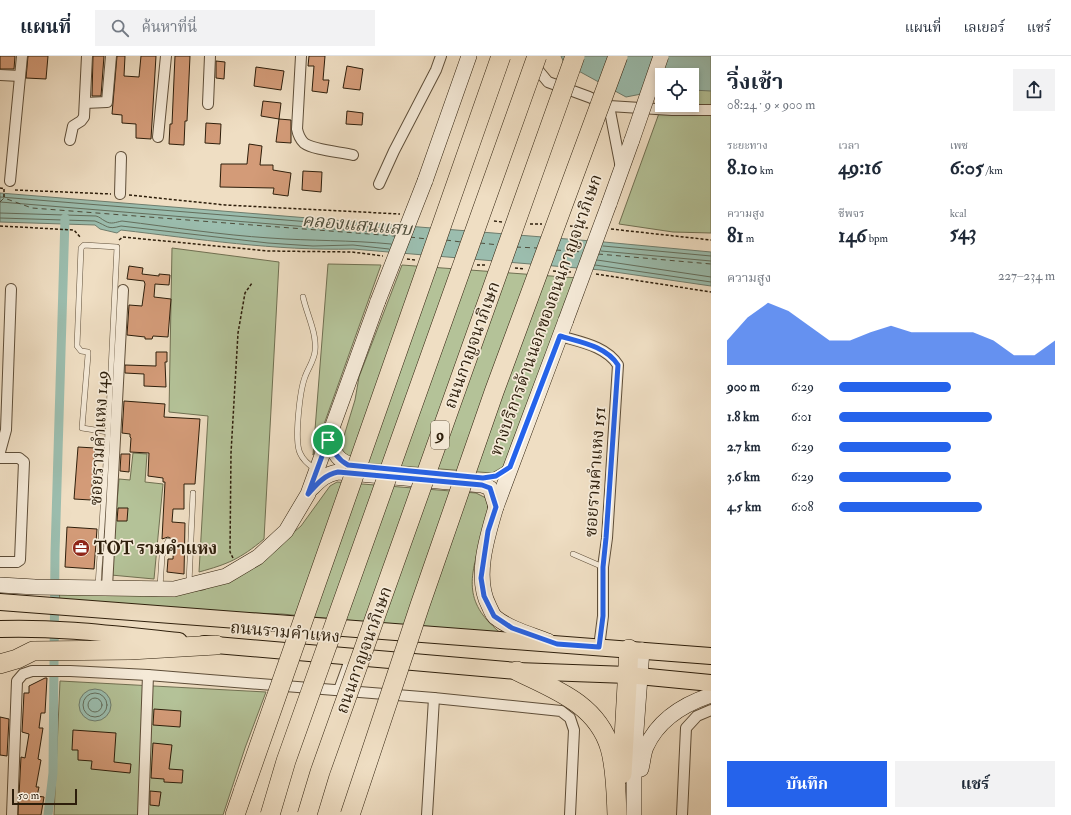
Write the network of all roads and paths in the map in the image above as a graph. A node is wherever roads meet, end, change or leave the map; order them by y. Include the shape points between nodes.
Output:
1 (22, 56) edge
2 (87, 56) edge
3 (111, 56) edge
4 (166, 56) edge
5 (210, 56) edge
6 (301, 56) edge
7 (441, 56) edge
8 (469, 56) edge
9 (500, 56) edge
10 (527, 56) edge
11 (537, 56) edge
12 (575, 56) edge
13 (618, 56) edge
14 (661, 56) edge
15 (0, 75) edge
16 (20, 76) junction
17 (85, 103) junction
18 (208, 104) dead end
19 (610, 106) junction
20 (711, 110) edge
21 (158, 137) dead end
22 (70, 140) dead end
23 (353, 155) dead end
24 (121, 157) dead end
25 (622, 168) junction
26 (379, 184) dead end
27 (7, 185) junction
28 (0, 188) edge
29 (120, 194) junction
30 (4, 198) dead end
31 (403, 214) dead end
32 (489, 221) dead end
33 (505, 222) dead end
34 (528, 224) dead end
35 (544, 225) dead end
36 (0, 226) edge
37 (568, 226) dead end
38 (591, 228) dead end
39 (607, 229) dead end
40 (68, 230) dead end
41 (711, 240) edge
42 (252, 283) dead end
43 (11, 289) dead end
44 (123, 290) dead end
45 (303, 297) dead end
46 (560, 336) junction
47 (108, 432) junction
48 (328, 440) junction
49 (0, 452) edge
50 (0, 458) edge
51 (510, 467) junction
52 (317, 471) junction
53 (193, 493) dead end
54 (308, 494) junction
55 (496, 507) junction
56 (168, 541) dead end
57 (573, 554) dead end
58 (0, 562) edge
59 (603, 567) junction
60 (238, 569) junction
61 (0, 584) edge
62 (189, 586) junction
63 (103, 587) junction
64 (159, 590) junction
65 (0, 602) edge
66 (0, 630) edge
67 (557, 644) junction
68 (216, 645) junction
69 (599, 647) junction
70 (636, 650) junction
71 (351, 656) junction
72 (711, 656) edge
73 (0, 664) edge
74 (517, 671) junction
75 (148, 675) junction
76 (634, 676) junction
77 (711, 683) edge
78 (339, 690) junction
79 (711, 695) edge
80 (434, 698) junction
81 (711, 710) edge
82 (635, 795) junction
83 (12, 815) edge
84 (143, 815) edge
85 (235, 815) edge
86 (270, 815) edge
87 (306, 815) edge
88 (350, 815) edge
89 (427, 815) edge
90 (570, 815) edge
91 (618, 815) edge
92 (634, 815) edge
93 (682, 815) edge

1 - 16 street
2 - 17 street
3 - 17 street via 108,102
4 - 21 street
5 - 18 street
6 - 23 street via 298,136 312,147
7 - 26 street
8 - 48 main road, bridge
9 - 85 highway, bridge
10 - 19 street via 548,82
11 - 86 highway, ถนนกาญจนาภิเษก / 9, bridge via 286,761
12 - 87 highway, ถนนกาญจนาภิเษก / 9, bridge
13 - 88 highway, bridge via 494,392
14 - 25 main road, ทางบริการด้านนอกของถนนกาญจนาภิเษก, bridge
15 - 16 street
16 - 27 street
17 - 22 street via 84,117 73,126
19 - 20 street
19 - 25 street
24 - 29 street
25 - 46 main road, ทางบริการด้านนอกของถนนกาญจนาภิเษก, bridge
27 - 28 path
27 - 29 path
27 - 30 path
29 - 31 path via 225,205
32 - 33 path
34 - 35 path
36 - 40 path
37 - 38 path
39 - 41 path
42 - 60 path via 245,293 238,334 231,453 230,552
43 - 49 street via 6,430
44 - 63 street, ซอยรามคำแหง 149
45 - 52 lane via 315,346 312,363 301,389 298,444 300,454
46 - 51 main road, ทางบริการด้านนอกของถนนกาญจนาภิเษก
46 - 59 street, ซอยรามคำแหง 151 via 606,352 618,365
47 - 47 lane via 82,428 88,352 81,351 77,346 81,248 84,245 117,247
47 - 63 lane
48 - 51 main road via 335,454 348,465 483,478 496,476
48 - 52 main road
50 - 58 street via 19,458 24,462 20,560
51 - 55 main road, ทางบริการด้านนอกของถนนกาญจนาภิเษก
52 - 54 main road
53 - 62 lane
54 - 55 main road via 321,479 338,472 482,485 490,488
54 - 60 main road via 286,531 258,557
55 - 67 main road, ทางบริการด้านนอกของถนนกาญจนาภิเษก via 488,531 481,578 484,596 494,616 512,628
56 - 64 lane via 162,556
57 - 59 lane
59 - 69 street, ซอยรามคำแหง 151 via 603,616
60 - 62 main road via 226,576
61 - 63 main road
62 - 64 main road
63 - 64 main road
65 - 67 main road, ถนนรามคำแหง
66 - 68 main road, ถนนรามคำแหง via 71,630
67 - 69 main road, ถนนรามคำแหง
68 - 71 main road, ถนนรามคำแหง
68 - 73 highway via 130,650 32,651
69 - 70 main road, ถนนรามคำแหง
70 - 72 main road, ถนนรามคำแหง
70 - 76 highway
71 - 74 main road, ถนนรามคำแหง
71 - 78 street
74 - 76 main road, ถนนรามคำแหง
74 - 91 highway via 574,699 588,710 599,724 611,749
75 - 78 street
75 - 83 street via 32,670 23,674 17,681
75 - 84 street
76 - 77 main road, ถนนรามคำแหง
76 - 82 main road
76 - 91 highway
78 - 80 street
79 - 82 main road via 681,708 660,725 646,748
80 - 89 street
80 - 90 street via 561,711 570,718 574,730
81 - 93 street via 697,716 686,728
82 - 92 main road

